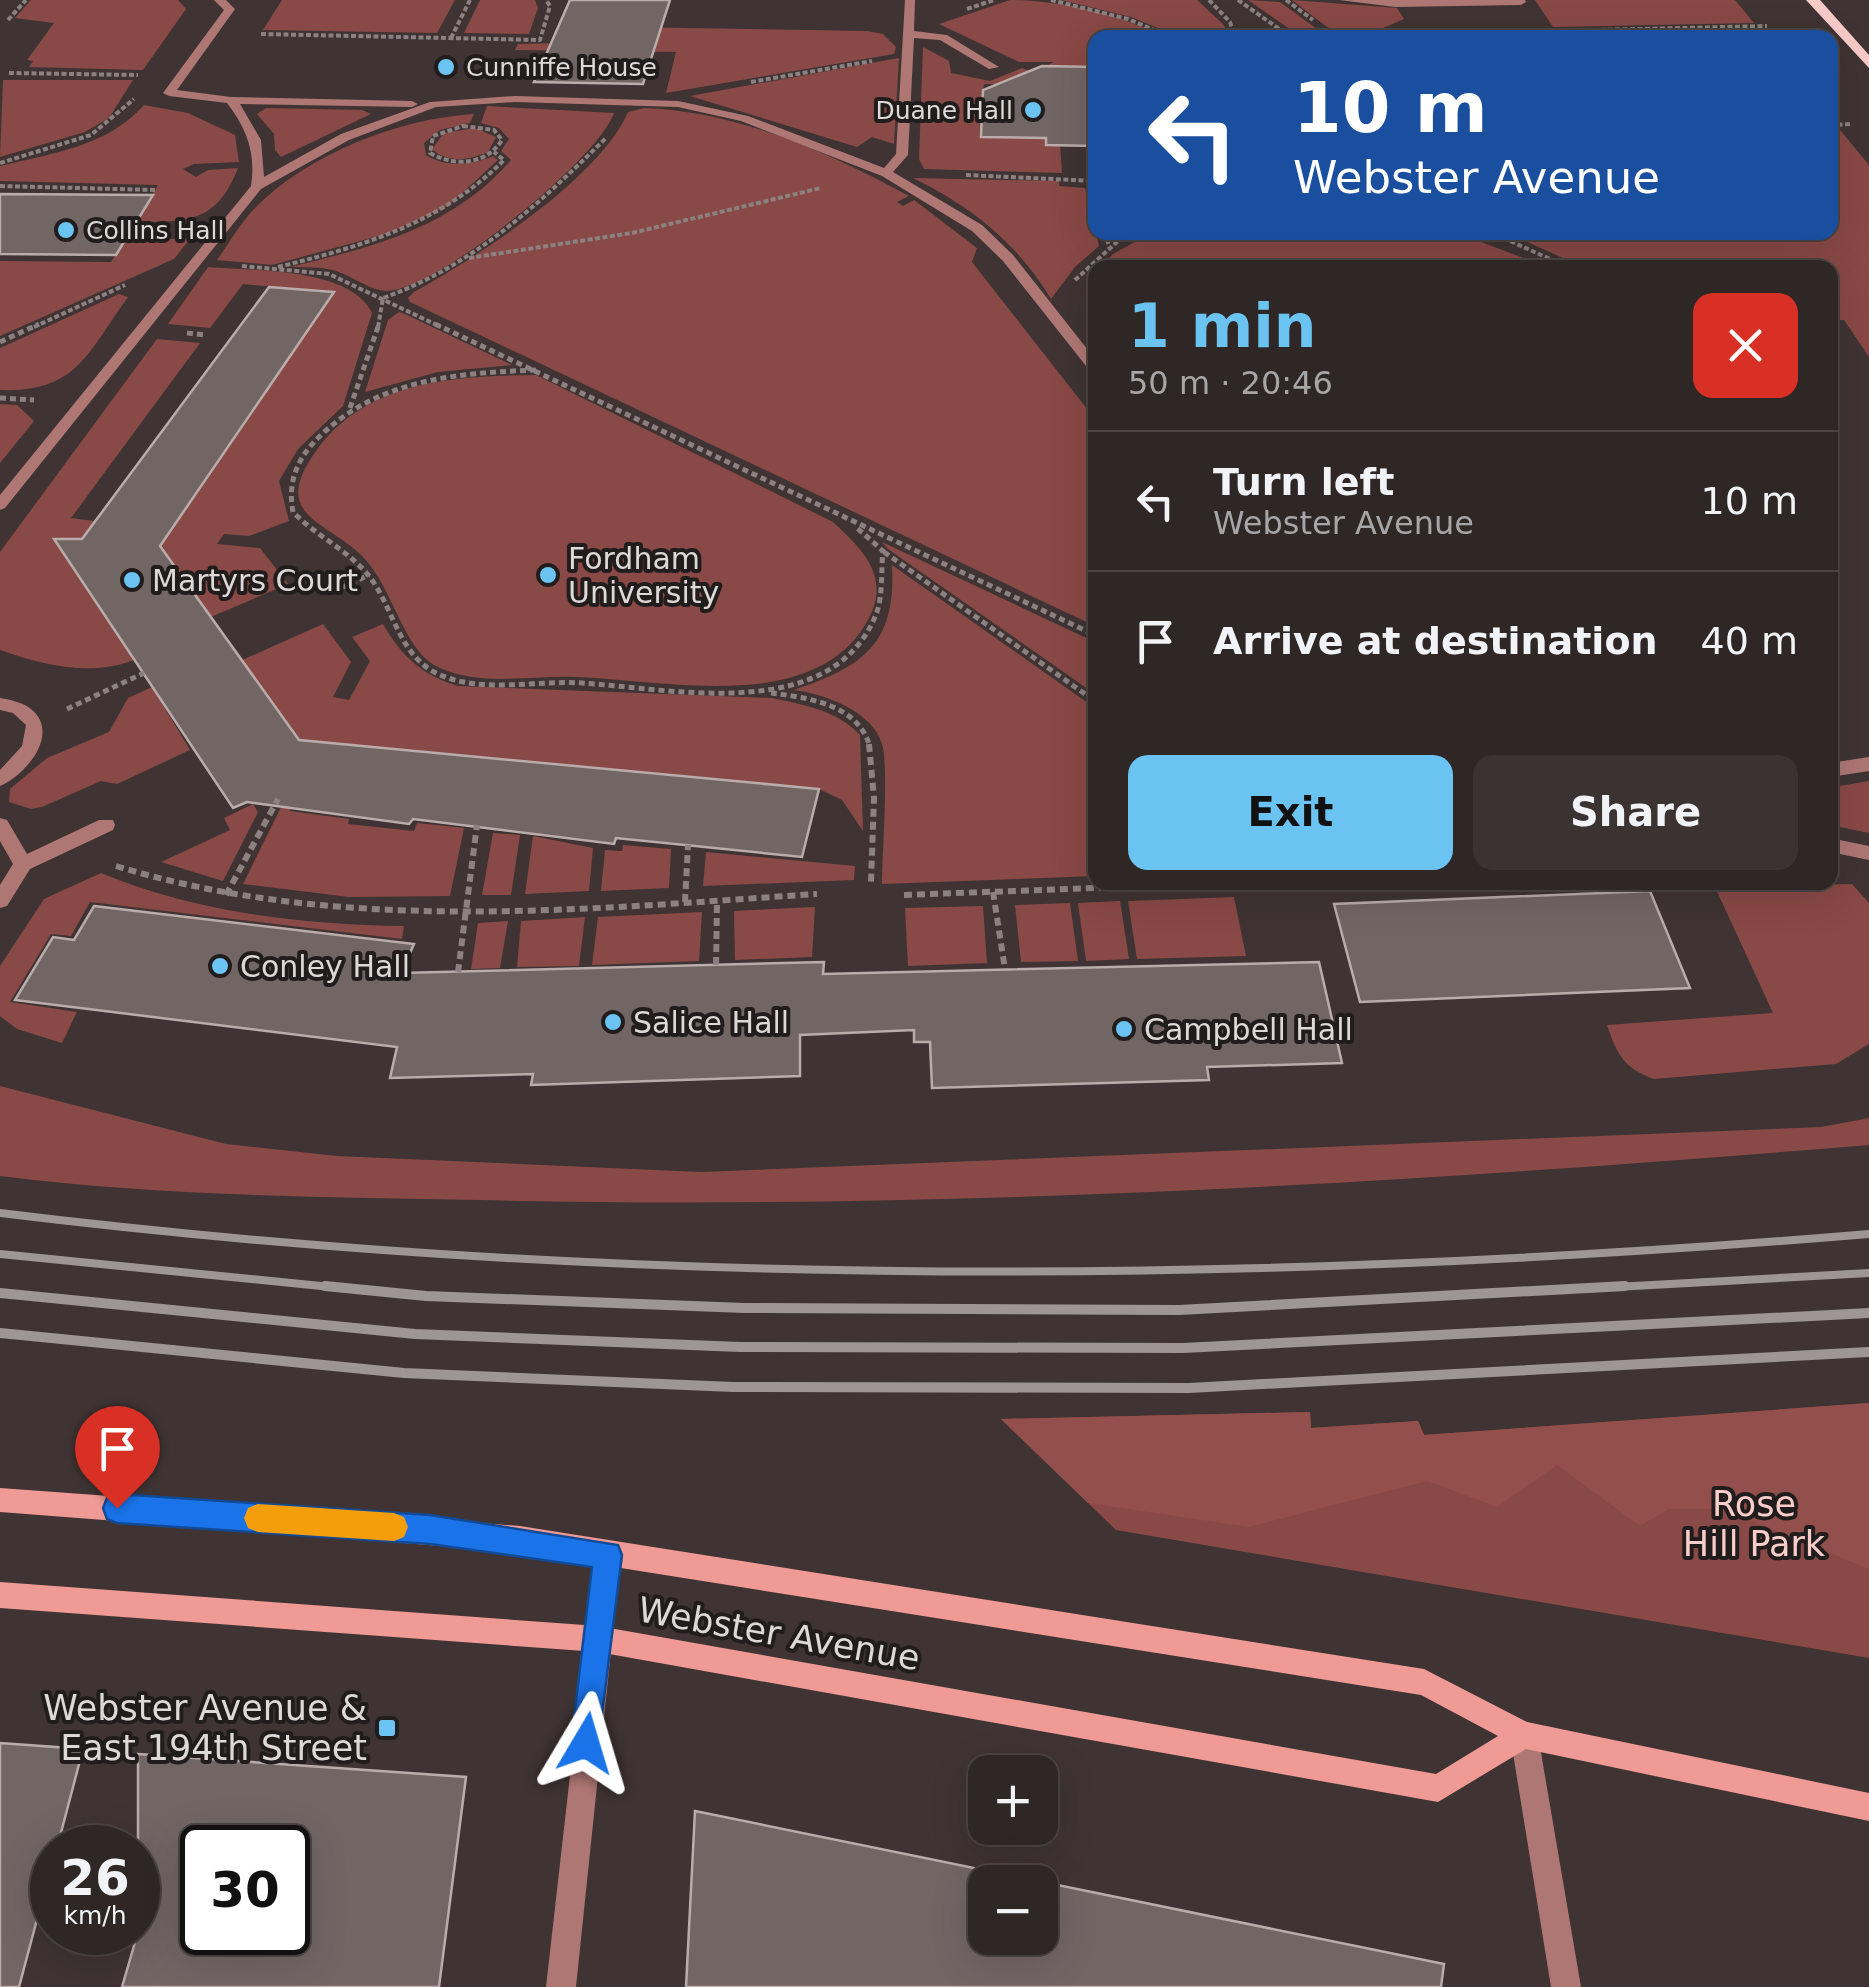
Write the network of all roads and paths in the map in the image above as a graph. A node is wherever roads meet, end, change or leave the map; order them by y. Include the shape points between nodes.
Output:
1 (26, 0) edge
2 (219, 0) edge
3 (470, 0) edge
4 (546, 0) edge
5 (910, 0) edge
6 (1050, 0) edge
7 (1209, 0) edge
8 (1238, 0) edge
9 (1344, 0) edge
10 (1813, 0) edge
11 (1521, 2) edge
12 (8, 20) dead end
13 (1767, 26) dead end
14 (1155, 30) edge
15 (1232, 30) edge
16 (1281, 30) edge
17 (1555, 30) dead end
18 (260, 34) dead end
19 (908, 34) junction
20 (450, 38) junction
21 (908, 54) junction
22 (1869, 64) edge
23 (994, 67) dead end
24 (9, 73) dead end
25 (150, 75) dead end
26 (738, 84) dead end
27 (140, 89) dead end
28 (613, 99) junction
29 (231, 100) junction
30 (434, 104) junction
31 (1850, 124) dead end
32 (1838, 125) edge
33 (494, 152) junction
34 (0, 163) edge
35 (886, 173) junction
36 (964, 175) dead end
37 (1088, 180) edge
38 (0, 186) edge
39 (257, 186) junction
40 (156, 190) dead end
41 (1107, 240) edge
42 (1118, 240) edge
43 (1508, 240) edge
44 (1109, 248) junction
45 (469, 258) junction
46 (1095, 260) edge
47 (1552, 260) edge
48 (194, 262) junction
49 (1088, 267) edge
50 (272, 269) junction
51 (383, 298) junction
52 (1050, 314) junction
53 (0, 342) edge
54 (1088, 360) edge
55 (538, 370) junction
56 (350, 409) junction
57 (0, 505) edge
58 (852, 522) junction
59 (883, 552) junction
60 (369, 575) junction
61 (341, 588) dead end
62 (1088, 631) edge
63 (144, 674) dead end
64 (770, 692) junction
65 (1088, 696) edge
66 (0, 704) edge
67 (34, 724) junction
68 (1869, 764) edge
69 (1838, 769) edge
70 (0, 779) edge
71 (278, 799) dead end
72 (0, 825) edge
73 (106, 825) dead end
74 (476, 825) dead end
75 (688, 845) dead end
76 (1838, 847) edge
77 (1869, 856) edge
78 (1838, 860) edge
79 (23, 864) junction
80 (116, 866) dead end
81 (871, 882) dead end
82 (1088, 888) edge
83 (992, 891) junction
84 (817, 894) dead end
85 (226, 895) junction
86 (904, 895) dead end
87 (717, 900) junction
88 (0, 901) edge
89 (685, 902) junction
90 (462, 910) junction
91 (716, 964) dead end
92 (1004, 969) dead end
93 (458, 972) dead end
94 (0, 1500) edge
95 (608, 1555) junction
96 (0, 1595) edge
97 (598, 1639) junction
98 (1524, 1734) junction
99 (1869, 1807) edge
100 (562, 1987) edge
101 (1566, 1987) edge

1 - 12 path
2 - 29 street via 230,9 169,93
3 - 20 path
4 - 20 path via 540,40
5 - 19 street
6 - 14 path
7 - 15 path
8 - 16 path
9 - 11 street
10 - 22 main road
13 - 17 path
18 - 20 path
19 - 21 street
19 - 23 street via 943,37
21 - 26 path
21 - 35 street via 902,155
24 - 25 path
27 - 34 path via 108,127
28 - 30 street
28 - 35 street via 744,118
28 - 45 path via 618,114 610,135
29 - 30 street
29 - 39 street via 256,137 262,160
30 - 39 street via 345,137
31 - 32 path
33 - 33 path via 500,134 474,126 442,132 428,147 436,158 458,162
33 - 50 path via 504,160 492,174 425,222
35 - 45 path via 632,234
35 - 52 street via 978,228
36 - 37 path
38 - 40 path
39 - 48 street
41 - 44 path
42 - 44 path
43 - 47 path
44 - 46 path
45 - 51 path
48 - 50 path
48 - 53 path via 180,261
48 - 57 street
49 - 52 path
50 - 51 path via 329,274
51 - 55 path
51 - 56 path
52 - 54 street
55 - 56 path via 433,378
55 - 58 path
56 - 60 path via 305,452 289,496 306,528
58 - 59 path
58 - 62 path
59 - 64 path via 880,618 866,641 812,679
59 - 65 path
60 - 61 path
60 - 64 path via 402,644 434,672 462,682
63 - 67 path
64 - 81 path via 828,706 866,731 873,754
66 - 67 street via 22,709
67 - 70 street via 29,754
68 - 69 street
71 - 85 path
72 - 79 street
73 - 79 street
74 - 90 path
75 - 89 path
76 - 77 street
77 - 78 street
79 - 88 street
80 - 85 path
82 - 83 path
83 - 86 path
83 - 92 path
84 - 87 path
85 - 90 path via 314,908
87 - 89 path
87 - 91 path
89 - 90 path
90 - 93 path
94 - 95 main road, Webster Avenue via 430,1530
95 - 97 street
95 - 98 main road, Webster Avenue via 1424,1682
96 - 97 main road, Webster Avenue
97 - 98 main road, Webster Avenue via 1438,1788
97 - 100 street
98 - 99 main road, Webster Avenue
98 - 101 street

